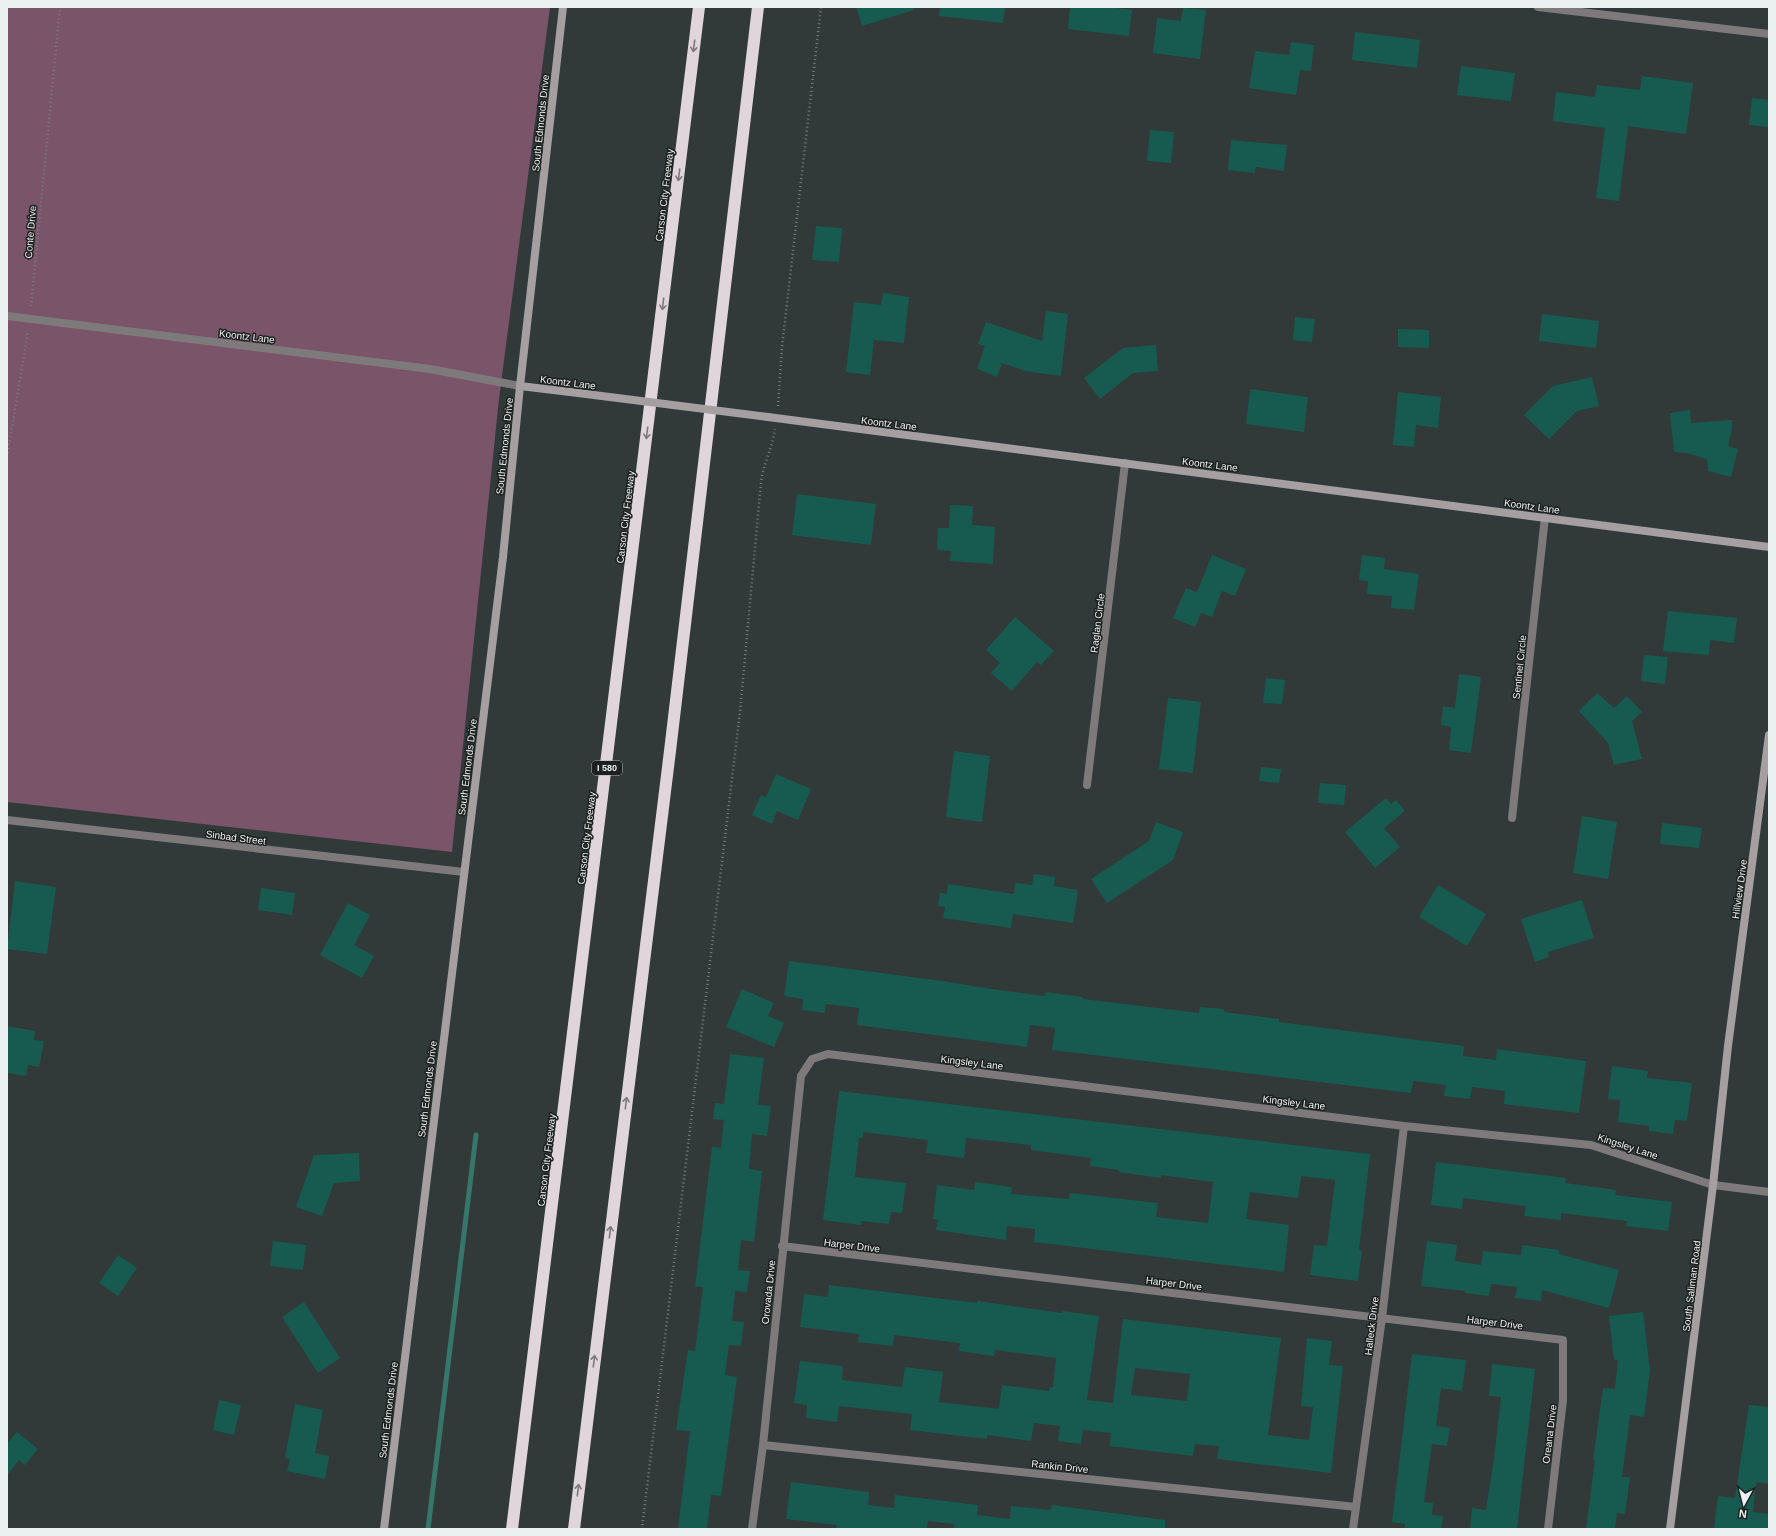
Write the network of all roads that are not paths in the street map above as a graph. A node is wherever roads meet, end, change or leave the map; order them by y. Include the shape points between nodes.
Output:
1 (563, 7) edge
2 (699, 7) edge
3 (758, 7) edge
4 (1538, 7) edge
5 (1769, 34) edge
6 (7, 316) edge
7 (520, 386) junction
8 (1125, 463) junction
9 (1546, 517) junction
10 (1769, 548) edge
11 (1769, 735) edge
12 (1087, 785) dead end
13 (1512, 818) dead end
14 (7, 820) edge
15 (464, 872) junction
16 (1728, 1046) joint
17 (812, 1059) joint
18 (1404, 1126) junction
19 (1713, 1185) junction
20 (1769, 1192) edge
21 (782, 1246) junction
22 (1382, 1318) junction
23 (1563, 1340) joint
24 (762, 1445) junction
25 (1356, 1507) junction
26 (384, 1529) edge
27 (512, 1529) edge
28 (574, 1529) edge
29 (752, 1529) edge
30 (1353, 1529) edge
31 (1548, 1529) edge
32 (1670, 1529) edge

1 - 7 street, South Edmonds Drive
2 -> 27 highway, Carson City Freeway / I 580
28 -> 3 highway
4 - 5 street
6 - 7 street, Koontz Lane via 430,369
7 - 8 street, Koontz Lane, bridge
7 - 15 street, South Edmonds Drive via 503,557
8 - 9 street, Koontz Lane
8 - 12 street, Raglan Circle
9 - 10 street, Koontz Lane
9 - 13 street, Sentinel Circle
11 - 16 street, Hillview Drive
14 - 15 street, Sinbad Street
15 - 26 street, South Edmonds Drive
16 - 19 street, South Saliman Road
17 - 18 street, Kingsley Lane via 828,1054
17 - 21 street, Orovada Drive via 801,1076
18 - 19 street, Kingsley Lane via 1591,1145
18 - 22 street, Halleck Drive
19 - 20 street, Kingsley Lane
19 - 32 street, South Saliman Road
21 - 22 street, Harper Drive
21 - 24 street, Orovada Drive
22 - 23 street, Harper Drive
22 - 25 street, Halleck Drive
23 - 31 street, Oreana Drive via 1563,1400
24 - 25 street, Rankin Drive
24 - 29 street, Orovada Drive
25 - 30 street, Halleck Drive

